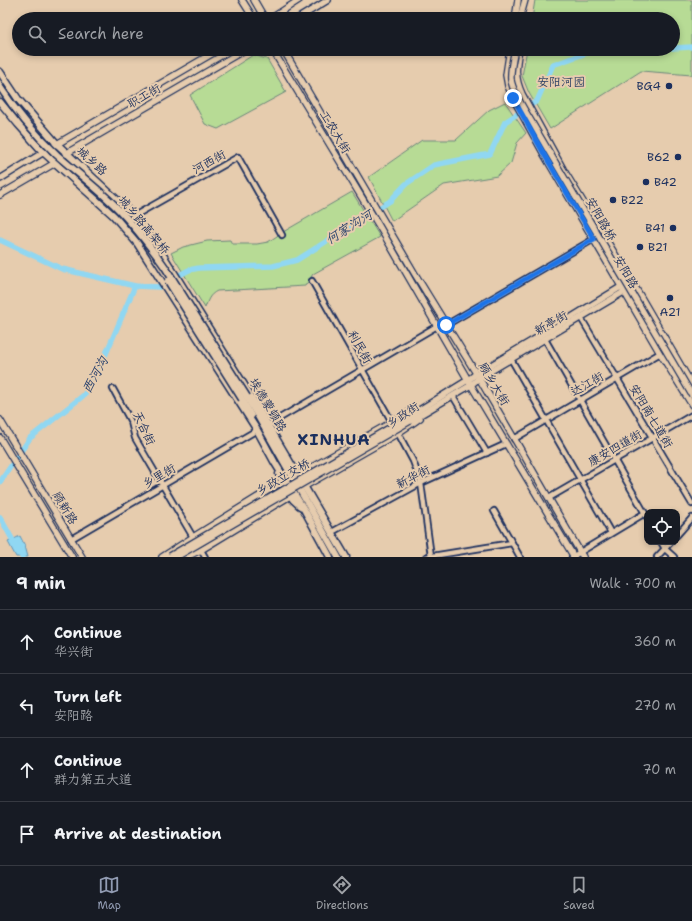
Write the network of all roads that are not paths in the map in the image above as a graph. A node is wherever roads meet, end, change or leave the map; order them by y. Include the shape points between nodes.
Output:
1 (242, 0) edge
2 (254, 0) edge
3 (299, 0) edge
4 (328, 0) edge
5 (518, 0) edge
6 (526, 0) edge
7 (250, 12) edge
8 (261, 12) edge
9 (281, 12) edge
10 (308, 12) edge
11 (516, 12) edge
12 (522, 12) edge
13 (525, 12) edge
14 (208, 56) edge
15 (234, 56) edge
16 (276, 56) edge
17 (287, 56) edge
18 (509, 56) edge
19 (514, 56) edge
20 (518, 56) edge
21 (0, 72) edge
22 (0, 87) edge
23 (0, 93) edge
24 (0, 102) edge
25 (57, 144) junction
26 (43, 152) junction
27 (67, 153) junction
28 (55, 163) junction
29 (0, 179) edge
30 (0, 195) edge
31 (134, 216) junction
32 (385, 222) joint
33 (379, 226) joint
34 (282, 235) dead end
35 (594, 239) junction
36 (169, 265) joint
37 (312, 281) dead end
38 (633, 284) junction
39 (623, 289) junction
40 (581, 318) junction
41 (446, 325) junction
42 (437, 326) junction
43 (545, 339) junction
44 (670, 347) junction
45 (660, 353) junction
46 (511, 359) junction
47 (362, 370) junction
48 (477, 376) junction
49 (617, 378) junction
50 (469, 383) junction
51 (692, 385) edge
52 (113, 389) dead end
53 (692, 395) edge
54 (453, 396) junction
55 (245, 398) junction
56 (580, 400) junction
57 (692, 405) edge
58 (425, 406) junction
59 (431, 408) junction
60 (692, 415) edge
61 (409, 419) junction
62 (0, 420) edge
63 (546, 420) junction
64 (392, 422) junction
65 (265, 425) junction
66 (257, 430) junction
67 (398, 433) junction
68 (652, 438) junction
69 (514, 439) junction
70 (1, 441) edge
71 (506, 444) junction
72 (487, 453) junction
73 (614, 460) junction
74 (275, 463) junction
75 (298, 475) junction
76 (580, 480) junction
77 (282, 482) junction
78 (421, 483) junction
79 (163, 485) junction
80 (302, 488) junction
81 (290, 496) junction
82 (549, 498) junction
83 (692, 504) edge
84 (305, 510) junction
85 (494, 511) dead end
86 (644, 512) edge
87 (644, 516) edge
88 (692, 518) edge
89 (680, 532) edge
90 (330, 533) junction
91 (611, 533) junction
92 (193, 537) junction
93 (72, 539) junction
94 (512, 543) junction
95 (663, 545) edge
96 (668, 545) edge
97 (665, 549) junction
98 (201, 550) junction
99 (582, 555) edge
100 (168, 556) edge
101 (72, 557) edge
102 (82, 557) edge
103 (162, 557) edge
104 (176, 557) edge
105 (186, 557) edge
106 (205, 557) edge
107 (330, 557) edge
108 (338, 557) edge
109 (342, 557) edge
110 (346, 557) edge
111 (429, 557) edge
112 (520, 557) edge
113 (573, 557) edge
114 (658, 557) edge
115 (674, 557) edge

1 - 7 main road
2 - 8 main road
3 - 9 main road
4 - 10 main road
5 - 11 main road
6 - 12 main road
6 - 13 main road
14 - 25 main road, 职工街
15 - 27 main road, 职工街
16 - 33 main road, 工农大街
17 - 32 main road, 工农大街
18 - 35 main road, 安阳路 via 506,75 513,98
19 - 53 main road, 安阳路桥, bridge via 511,79 516,94
20 - 38 main road, 安阳路 via 518,87 563,169
21 - 25 highway, 城乡路 via 18,99
22 - 55 highway, 城乡路高架桥, bridge via 42,140 124,214 150,246
23 - 55 highway, 城乡路高架桥, bridge via 36,138 121,218 148,249
24 - 26 highway
25 - 26 main road, 职工街
25 - 27 highway, 城乡路
26 - 28 highway, 埃德蒙顿路
26 - 29 main road, 职工街
27 - 28 main road, 职工街
27 - 31 highway, 城乡路
28 - 30 main road, 职工街
28 - 66 highway, 埃德蒙顿路 via 114,216 137,243
31 - 34 street, 河西街 via 238,157
31 - 36 highway, 城乡路
32 - 41 main road, 顾乡大街
33 - 42 main road, 顾乡大街
35 - 39 main road, 安阳路
35 - 41 street
36 - 65 highway, 埃德蒙顿路 via 255,402
37 - 47 street, 利民街
38 - 39 main road, 新亭街
38 - 44 main road, 安阳路
39 - 40 main road, 新亭街
39 - 45 main road, 安阳路
39 - 48 main road via 562,323
40 - 43 main road, 新亭街
40 - 49 street, 安阳南七道街
41 - 48 main road, 顾乡大街
42 - 47 street
42 - 50 main road, 顾乡大街
43 - 46 main road, 新亭街
43 - 56 street
44 - 45 street, 达江街
44 - 51 main road, 安阳路
45 - 49 street, 达江街
45 - 57 main road, 安阳路
46 - 48 main road, 新亭街
46 - 63 street
47 - 64 street, 利民街
47 - 65 street
48 - 50 main road, 乡政街
48 - 69 main road, 顾乡大街
49 - 56 street, 达江街
49 - 68 street, 安阳南七道街
50 - 54 main road, 乡政街
50 - 58 main road, 乡政街
50 - 71 main road, 顾乡大街
52 - 79 street, 天合街 via 131,422 136,438
54 - 59 main road, 乡政街
54 - 72 street
55 - 65 highway, 埃德蒙顿路
55 - 66 highway, 埃德蒙顿路
56 - 63 street, 达江街
56 - 73 street
58 - 61 main road, 乡政街
58 - 64 main road, 乡政街
59 - 61 main road, 乡政街
59 - 67 main road, 乡政街
60 - 68 street, 康安四道街
61 - 100 main road, 乡政立交桥, bridge
61 - 104 main road, 乡政立交桥, bridge
62 - 93 main road, 顾新路
63 - 69 street, 达江街
63 - 76 street
64 - 75 main road, 乡政街
65 - 75 highway, 埃德蒙顿路
65 - 80 highway, 埃德蒙顿路
66 - 74 highway, 埃德蒙顿路
66 - 79 street, 乡里街
67 - 78 street via 413,460
67 - 80 main road, 乡政街
68 - 73 street, 康安四道街
68 - 83 street, 安阳南七道街
69 - 82 main road, 顾乡大街
70 - 101 main road, 顾新路
71 - 72 street, 新华街
71 - 113 main road, 顾乡大街
72 - 78 street, 新华街
73 - 76 street, 康安四道街
73 - 86 street
74 - 77 highway
74 - 84 highway, 埃德蒙顿路
75 - 80 highway, 埃德蒙顿路
76 - 82 street, 康安四道街
76 - 91 street
77 - 81 highway
77 - 92 main road
78 - 90 street, 新华街
78 - 111 street
79 - 92 street, 天合街
79 - 93 street, 乡里街
80 - 90 highway
80 - 108 highway, 埃德蒙顿路
81 - 84 highway
81 - 98 main road
82 - 99 main road, 顾乡大街
84 - 107 highway, 埃德蒙顿路
85 - 94 street
87 - 91 street
88 - 89 street
90 - 109 highway
90 - 110 highway
91 - 99 street
92 - 103 main road
93 - 102 main road, 顾新路
94 - 111 street
94 - 112 street
95 - 97 street
96 - 97 street
97 - 114 street
97 - 115 street
98 - 105 main road
98 - 106 street
99 - 113 street

